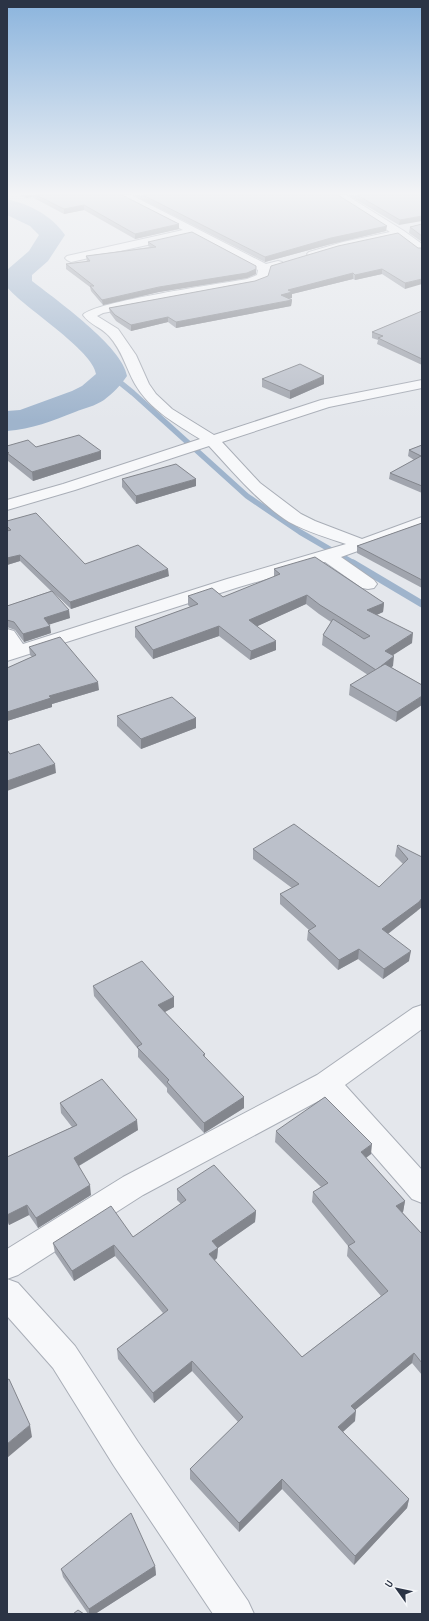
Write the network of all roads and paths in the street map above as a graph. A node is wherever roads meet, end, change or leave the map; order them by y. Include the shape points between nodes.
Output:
1 (264, 271) edge
2 (422, 384) edge
3 (205, 443) junction
4 (7, 505) edge
5 (422, 522) edge
6 (356, 547) junction
7 (330, 555) junction
8 (368, 584) dead end
9 (7, 635) edge
10 (13, 653) edge
11 (422, 1014) edge
12 (327, 1083) junction
13 (422, 1190) edge
14 (7, 1265) edge
15 (7, 1293) edge
16 (235, 1614) edge

1 - 3 street via 263,277 250,282 151,299 99,310 88,315 114,332 151,397
2 - 3 street via 326,403
3 - 4 street
3 - 6 street via 295,518
5 - 6 street
6 - 7 street
7 - 8 street
7 - 10 street
9 - 10 street
11 - 12 street
12 - 13 street
12 - 14 street via 133,1186
15 - 16 street via 64,1357 126,1454

